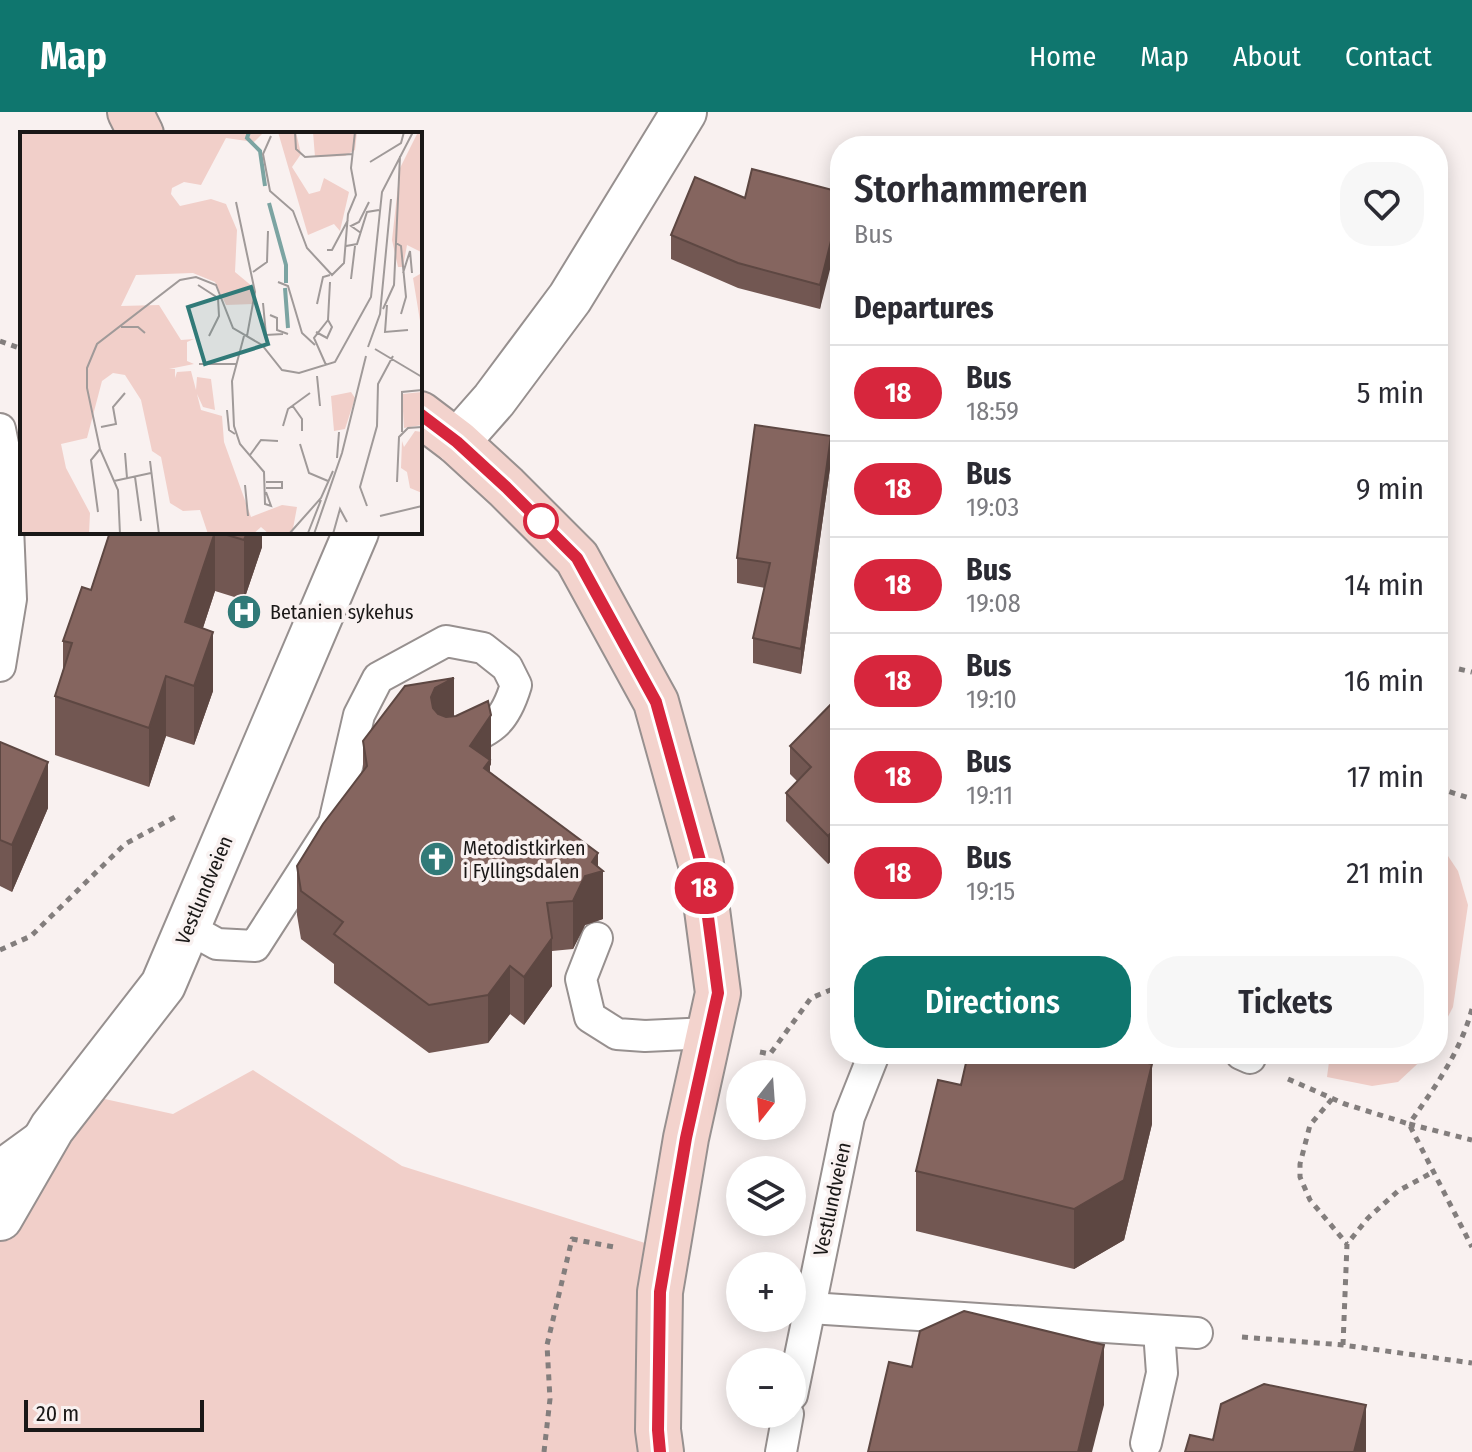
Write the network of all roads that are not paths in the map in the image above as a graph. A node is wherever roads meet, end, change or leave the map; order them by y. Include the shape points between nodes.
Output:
1 (130, 112) edge
2 (684, 112) edge
3 (140, 132) edge
4 (422, 416) edge
5 (0, 429) edge
6 (457, 442) junction
7 (355, 534) edge
8 (0, 666) edge
9 (449, 748) edge
10 (188, 928) junction
11 (597, 938) dead end
12 (709, 1033) junction
13 (870, 1064) edge
14 (52, 1128) junction
15 (0, 1165) edge
16 (0, 1218) edge
17 (810, 1308) junction
18 (1159, 1331) junction
19 (1197, 1333) road end
20 (802, 1348) edge
21 (785, 1428) edge
22 (1146, 1443) dead end
23 (661, 1452) edge
24 (781, 1452) edge

1 - 3 main road
2 - 6 street via 570,298
4 - 6 main road
5 - 8 lane via 11,599
6 - 12 main road via 577,558 656,702 701,864 718,993
7 - 10 street, Vestlundveien
9 - 10 lane via 490,730 510,706 516,685 507,667 483,648 446,641 378,678 359,715 334,823 255,946 217,944
10 - 14 street, Vestlundveien via 163,985
11 - 12 lane via 581,979 590,1017 617,1034
12 - 23 main road via 660,1292
13 - 17 lane, Vestlundveien via 849,1117
14 - 15 lane
14 - 16 street, Vestlundveien
17 - 18 lane
17 - 20 lane, Vestlundveien
18 - 19 lane
18 - 22 lane via 1162,1373
21 - 24 lane

